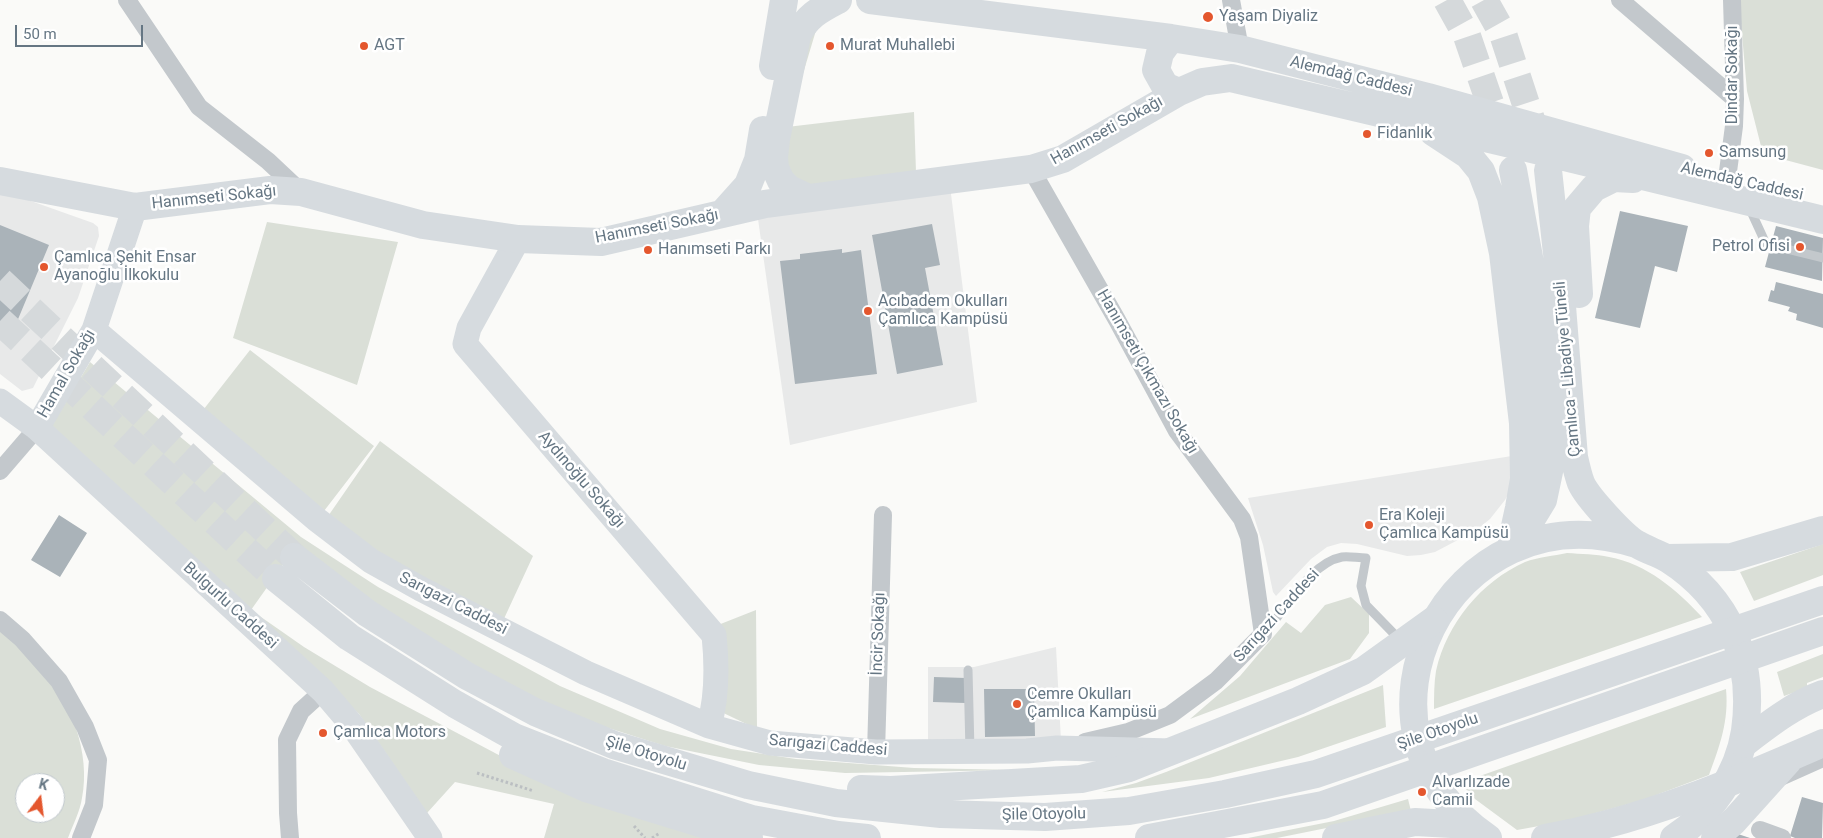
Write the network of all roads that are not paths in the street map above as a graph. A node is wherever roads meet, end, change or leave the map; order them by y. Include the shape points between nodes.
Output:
1 (127, 0) edge
2 (784, 0) edge
3 (838, 0) edge
4 (870, 0) edge
5 (1231, 0) edge
6 (1620, 0) edge
7 (1732, 0) edge
8 (1171, 38) junction
9 (1240, 49) junction
10 (1179, 92) junction
11 (1735, 99) junction
12 (1417, 122) junction
13 (1031, 169) junction
14 (1513, 170) dead end
15 (1548, 170) tunnel mouth
16 (1727, 179) junction
17 (1658, 180) junction
18 (0, 181) edge
19 (301, 192) junction
20 (808, 198) junction
21 (1823, 200) edge
22 (1747, 202) junction
23 (135, 207) junction
24 (722, 214) junction
25 (1823, 220) edge
26 (518, 239) junction
27 (1823, 258) edge
28 (94, 330) junction
29 (0, 402) edge
30 (37, 428) junction
31 (0, 471) edge
32 (883, 515) dead end
33 (1823, 530) edge
34 (1627, 535) junction
35 (1512, 540) junction
36 (294, 557) tunnel mouth
37 (1667, 558) junction
38 (1492, 560) junction
39 (276, 578) tunnel mouth
40 (1823, 600) edge
41 (0, 620) edge
42 (1434, 620) junction
43 (1823, 631) edge
44 (1263, 634) junction
45 (1403, 643) junction
46 (968, 670) dead end
47 (323, 691) junction
48 (1823, 694) edge
49 (455, 704) junction
50 (1823, 725) edge
51 (709, 726) junction
52 (1823, 743) edge
53 (1743, 744) junction
54 (614, 745) junction
55 (1057, 748) junction
56 (970, 751) junction
57 (1175, 751) junction
58 (876, 752) junction
59 (1823, 758) edge
60 (1771, 781) junction
61 (1760, 830) dead end
62 (1479, 831) edge
63 (81, 838) edge
64 (290, 838) edge
65 (430, 838) edge
66 (749, 838) edge
67 (866, 838) edge
68 (1149, 838) edge
69 (1336, 838) edge
70 (1545, 838) edge
71 (1674, 838) edge
72 (1715, 838) edge
73 (1782, 838) edge

1 - 19 street via 199,107 268,161
2 - 24 main road via 758,160 748,185
3 - 20 main road via 818,10 797,36 776,139 775,168 781,181 789,189
4 - 8 main road, Alemdağ Caddesi
5 - 9 street
6 - 11 street
7 - 11 street, Dindar Sokağı
8 - 9 main road, Alemdağ Caddesi
8 - 10 main road via 1160,53 1156,70 1165,86
9 - 16 main road, Alemdağ Caddesi
10 - 12 main road, Alemdağ Caddesi via 1202,82 1231,78
10 - 13 main road, Hanımseti Sokağı via 1063,159
11 - 16 street, Dindar Sokağı
12 - 17 main road, Alemdağ Caddesi
12 - 35 main road via 1468,155 1481,171 1491,197 1503,253 1522,423 1524,479
13 - 20 main road, Hanımseti Sokağı
13 - 44 street, Hanımseti Çıkmazı Sokağı via 1177,431 1242,519 1250,537
14 - 35 main road, Çamlıca - Libadiye Tüneli via 1531,268 1551,462 1543,500 1529,523
15 - 34 main road, Çamlıca - Libadiye Tüneli via 1574,458 1582,484 1602,511
16 - 21 main road, Alemdağ Caddesi
17 - 22 main road, Alemdağ Caddesi
17 - 34 main road via 1614,178 1594,188 1577,208 1575,226 1588,446 1596,476
18 - 23 main road, Hanımseti Sokağı
19 - 23 main road, Hanımseti Sokağı via 270,190
19 - 26 main road, Hanımseti Sokağı via 423,225
20 - 24 main road, Hanımseti Sokağı
22 - 25 main road, Alemdağ Caddesi
22 - 27 lane via 1766,244
23 - 28 main road, Hamal Sokağı
24 - 26 main road, Hanımseti Sokağı via 602,242
26 - 51 main road, Aydınoğlu Sokağı via 468,328 465,344 714,635 713,713
28 - 30 main road, Hamal Sokağı
28 - 51 main road, Sarıgazi Caddesi via 316,519 371,561 586,673
29 - 30 main road, Bulgurlu Caddesi
30 - 31 street
30 - 47 main road, Bulgurlu Caddesi
32 - 58 street, İncir Sokağı
33 - 37 main road via 1732,557
34 - 37 main road, Çamlıca - Libadiye Tüneli
34 - 38 main road via 1618,538 1572,534 1541,539 1515,547
35 - 38 main road, Çamlıca - Libadiye Tüneli
36 - 54 main road, Şile Otoyolu via 367,613 467,676 534,712
37 - 53 main road via 1697,581 1720,608 1735,636 1744,664 1748,706
38 - 42 main road via 1469,576
39 - 49 main road, Şile Otoyolu via 349,638
40 - 54 main road, Şile Otoyolu via 1316,774 1129,812 1045,817 941,814 836,803 748,785
41 - 63 street via 59,680 98,760 94,805
42 - 45 main road
42 - 62 main road via 1415,680 1415,721 1420,746 1432,778 1450,806
43 - 68 main road, Şile Otoyolu via 1323,805
44 - 45 lane, Sarıgazi Caddesi via 1311,576 1326,564 1342,557 1366,558 1361,586 1366,605
44 - 55 street, Sarıgazi Caddesi via 1216,681 1170,715 1128,732
45 - 57 main road via 1355,674
46 - 56 lane
47 - 64 street via 301,710 287,740
47 - 65 main road, Bulgurlu Caddesi via 352,725
48 - 53 main road via 1776,718
49 - 66 main road via 513,755 586,788
49 - 67 main road, Şile Otoyolu via 514,737 603,772 752,819
50 - 60 main road
51 - 58 main road, Sarıgazi Caddesi via 770,743
52 - 70 main road via 1639,816
53 - 71 main road via 1734,769 1717,799 1690,827
54 - 57 main road via 750,773 852,788 891,790 1081,779 1129,768
55 - 56 main road, Sarıgazi Caddesi
55 - 57 main road
56 - 58 main road, Sarıgazi Caddesi
59 - 60 street
60 - 72 main road
61 - 73 street
62 - 69 main road via 1415,822

